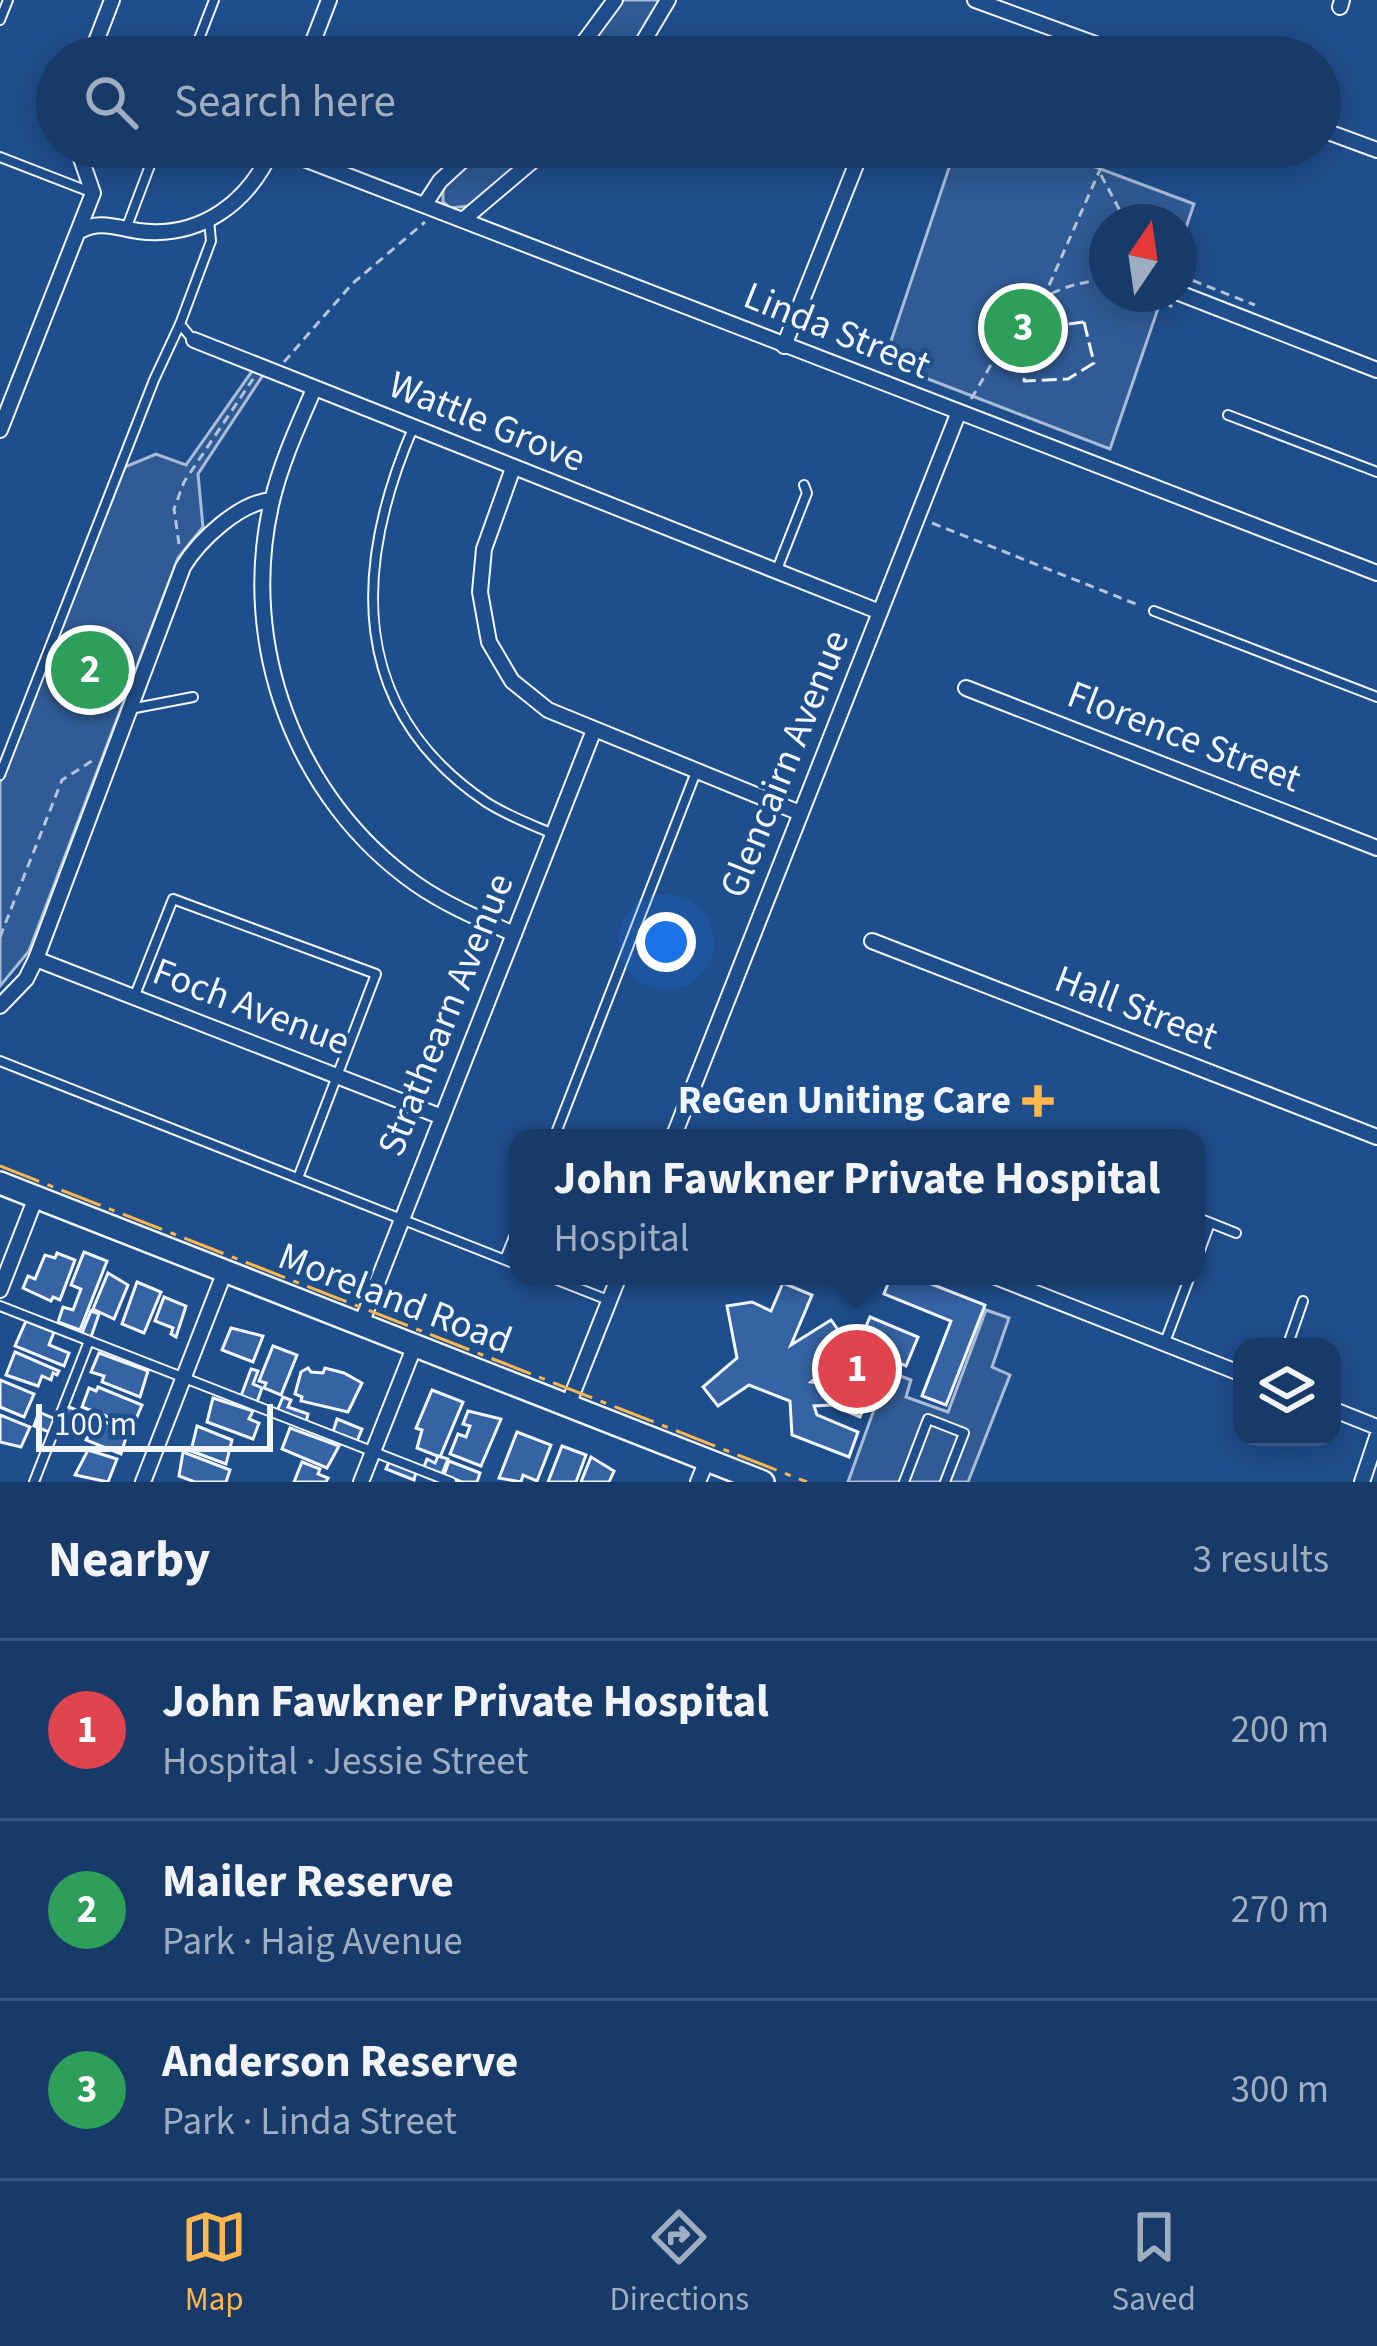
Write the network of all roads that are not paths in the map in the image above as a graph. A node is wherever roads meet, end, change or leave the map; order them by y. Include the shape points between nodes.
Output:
1 (8, 0) edge
2 (112, 0) edge
3 (214, 0) edge
4 (329, 0) edge
5 (615, 0) edge
6 (668, 0) edge
7 (975, 0) edge
8 (0, 20) edge
9 (98, 36) edge
10 (200, 36) edge
11 (315, 36) edge
12 (588, 36) edge
13 (647, 36) edge
14 (1074, 36) edge
15 (1341, 137) edge
16 (1377, 150) edge
17 (0, 158) edge
18 (84, 168) edge
19 (149, 168) edge
20 (261, 168) edge
21 (329, 168) edge
22 (454, 168) edge
23 (524, 168) edge
24 (854, 168) edge
25 (93, 193) junction
26 (429, 206) junction
27 (464, 219) junction
28 (209, 220) junction
29 (126, 229) junction
30 (82, 230) junction
31 (1197, 300) edge
32 (180, 324) junction
33 (194, 340) joint
34 (784, 346) junction
35 (1377, 370) edge
36 (314, 389) junction
37 (958, 414) junction
38 (1228, 415) dead end
39 (413, 428) junction
40 (0, 430) edge
41 (513, 468) junction
42 (1377, 472) edge
43 (804, 485) dead end
44 (272, 500) junction
45 (776, 572) junction
46 (1377, 573) edge
47 (1154, 611) road end
48 (880, 612) junction
49 (966, 688) dead end
50 (193, 698) dead end
51 (1377, 698) edge
52 (130, 709) junction
53 (594, 730) junction
54 (696, 771) junction
55 (0, 776) edge
56 (800, 813) junction
57 (553, 835) junction
58 (1377, 848) edge
59 (178, 884) dead end
60 (172, 898) junction
61 (514, 934) junction
62 (872, 941) dead end
63 (37, 959) junction
64 (135, 997) junction
65 (0, 1006) edge
66 (0, 1060) edge
67 (338, 1076) junction
68 (442, 1117) junction
69 (557, 1129) edge
70 (677, 1129) edge
71 (1377, 1137) edge
72 (298, 1178) junction
73 (0, 1183) edge
74 (36, 1197) junction
75 (401, 1218) junction
76 (1205, 1221) edge
77 (1210, 1223) junction
78 (1236, 1233) dead end
79 (1205, 1237) edge
80 (509, 1249) edge
81 (505, 1259) junction
82 (509, 1261) edge
83 (225, 1271) junction
84 (570, 1285) edge
85 (615, 1285) edge
86 (1016, 1285) edge
87 (1187, 1285) edge
88 (0, 1290) edge
89 (609, 1300) junction
90 (1303, 1301) dead end
91 (0, 1306) edge
92 (361, 1324) junction
93 (1290, 1338) edge
94 (89, 1341) junction
95 (1165, 1343) junction
96 (415, 1345) junction
97 (1233, 1370) edge
98 (184, 1377) junction
99 (568, 1405) junction
100 (1341, 1413) edge
101 (1377, 1427) edge
102 (1377, 1437) edge
103 (373, 1451) junction
104 (707, 1460) junction
105 (34, 1482) edge
106 (143, 1482) edge
107 (361, 1482) edge
108 (452, 1482) edge
109 (698, 1482) edge
110 (763, 1482) edge
111 (904, 1482) edge
112 (945, 1482) edge
113 (1362, 1482) edge

1 - 8 lane
2 - 9 street
3 - 10 lane
4 - 11 street
5 - 12 street
6 - 13 street
7 - 14 street
15 - 16 street
17 - 25 lane
18 - 25 street
19 - 29 lane
20 - 28 street via 245,195
21 - 26 street, Linda Street
22 - 26 street
23 - 27 street
24 - 34 street
25 - 30 street
26 - 27 street, Linda Street
27 - 34 street, Linda Street
28 - 29 street via 176,231
28 - 32 lane via 212,241
29 - 30 street
30 - 40 street
31 - 35 street
32 - 33 lane, Wattle Grove
32 - 55 lane
33 - 36 street, Wattle Grove
34 - 37 street, Linda Street
36 - 39 street, Wattle Grove
36 - 44 street
37 - 46 street, Linda Street
37 - 48 street, Glencairn Avenue
38 - 42 lane
39 - 41 street, Wattle Grove
39 - 57 lane via 374,553 371,606 385,673 395,701 450,773 491,806
41 - 45 street, Wattle Grove
41 - 53 street via 481,568 489,642 529,697
43 - 45 lane
44 - 52 street via 245,508 191,554
44 - 61 street via 264,631 299,747 378,853 444,901
45 - 48 street, Wattle Grove
47 - 51 lane
48 - 56 street, Glencairn Avenue
49 - 58 street, Florence Street
50 - 52 lane
52 - 63 street
53 - 54 street
53 - 57 street, Strathearn Avenue
54 - 56 street
54 - 69 lane
56 - 70 street, Glencairn Avenue
57 - 61 street, Strathearn Avenue
59 - 60 lane
60 - 64 lane
60 - 67 lane via 376,974
61 - 68 street, Strathearn Avenue
62 - 71 street, Hall Street
63 - 64 street, Foch Avenue
63 - 65 street
64 - 67 street, Foch Avenue
66 - 72 lane
67 - 68 street, Foch Avenue
67 - 72 lane
68 - 75 street, Strathearn Avenue
72 - 75 lane
73 - 74 main road, Moreland Road
74 - 83 main road, Moreland Road
74 - 88 street
75 - 81 lane
75 - 92 street, Strathearn Avenue
76 - 77 lane
77 - 78 lane
77 - 79 lane
80 - 81 lane
81 - 82 lane
83 - 92 main road, Moreland Road
83 - 98 street
84 - 89 lane
85 - 89 street
86 - 95 street
87 - 95 lane
89 - 99 street
90 - 93 lane
91 - 94 lane
92 - 96 main road, Moreland Road
94 - 98 lane
94 - 105 lane
95 - 97 street
96 - 99 main road, Moreland Road
96 - 103 street
98 - 103 lane
98 - 106 street
99 - 104 main road, Moreland Road
100 - 101 street
102 - 113 street
103 - 107 street
103 - 108 lane
104 - 109 street
104 - 110 main road, Moreland Road
111 - 112 lane via 928,1419 964,1432

